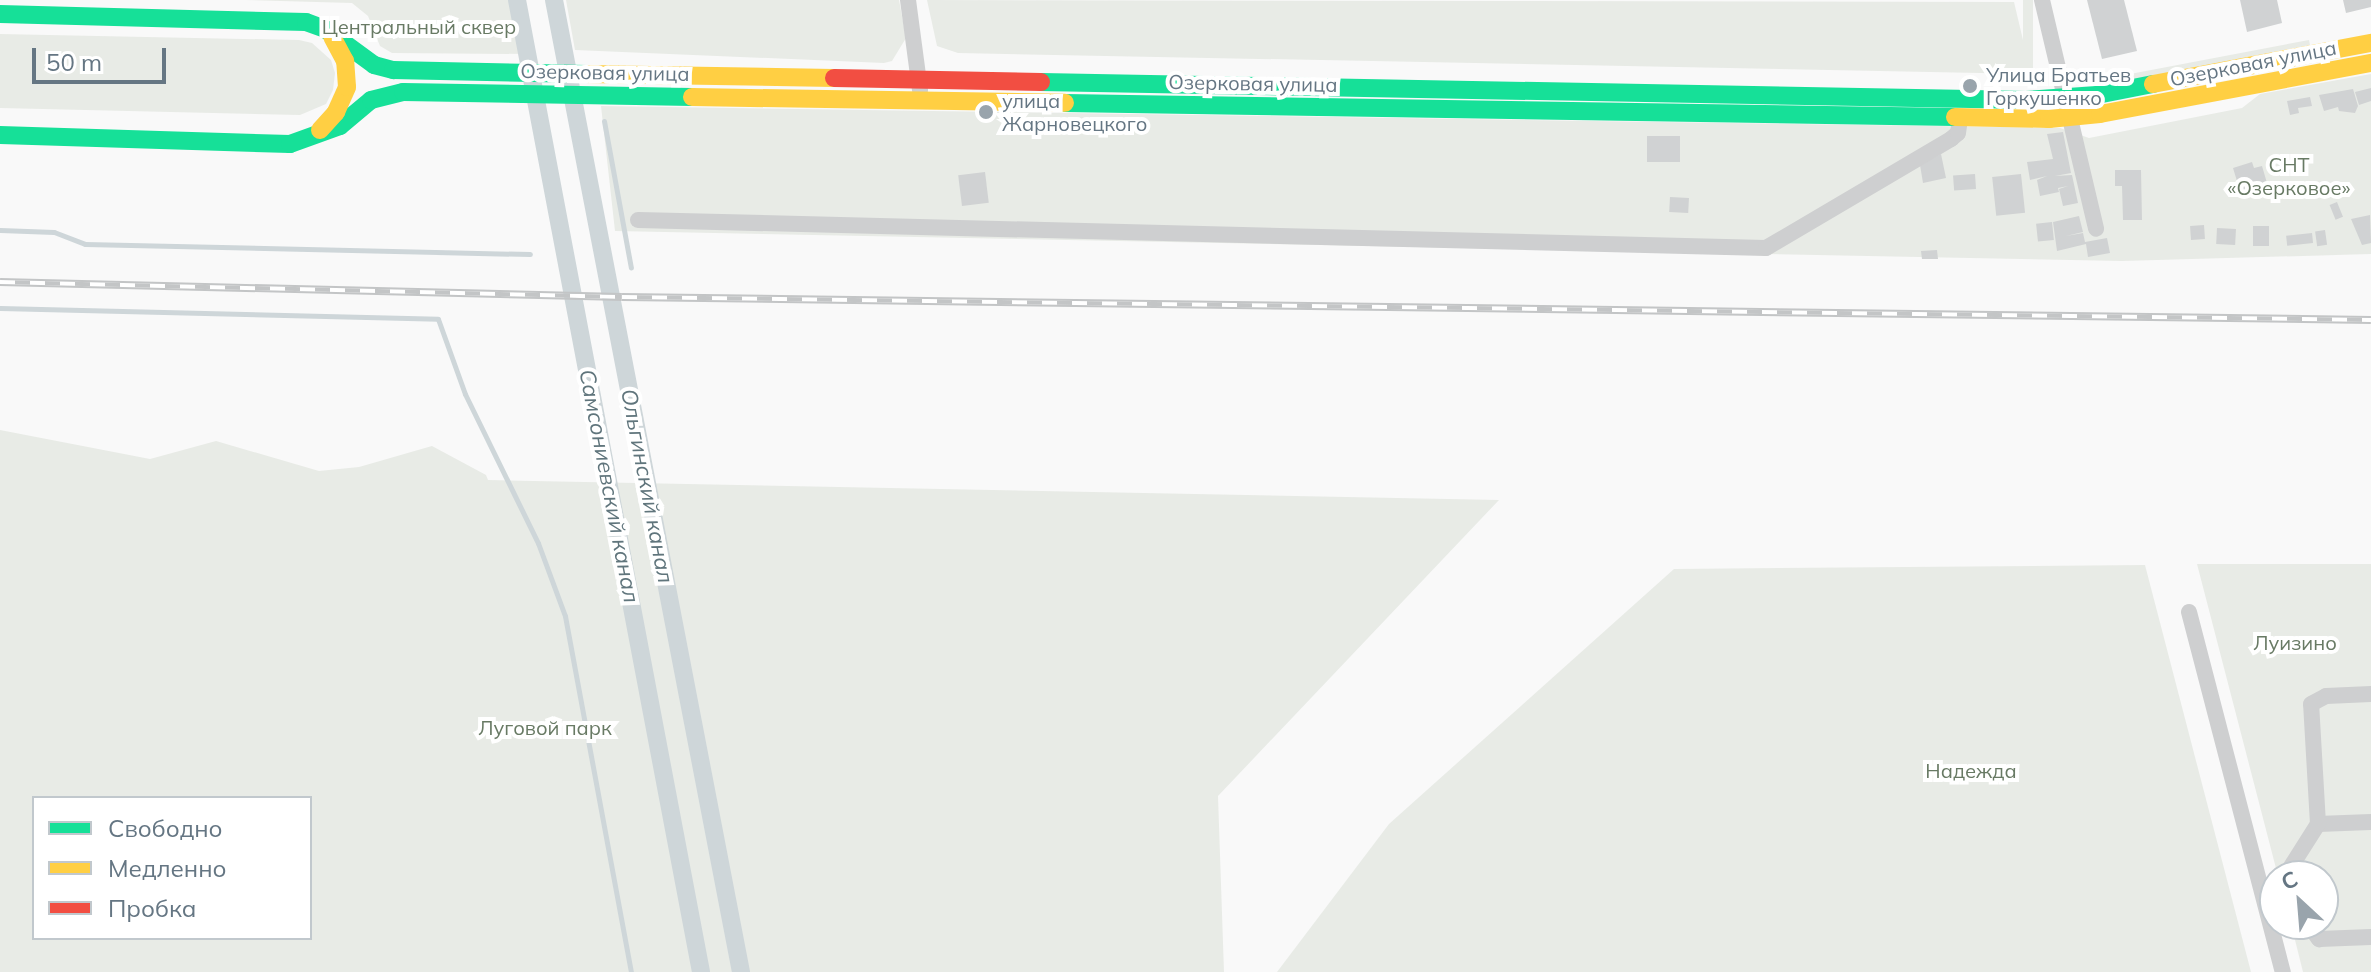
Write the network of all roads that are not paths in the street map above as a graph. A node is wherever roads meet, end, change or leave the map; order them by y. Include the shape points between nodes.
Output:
1 (908, 0) edge
2 (2042, 0) edge
3 (0, 14) edge
4 (325, 29) junction
5 (2371, 43) edge
6 (2371, 63) edge
7 (920, 90) junction
8 (2066, 98) junction
9 (1960, 118) junction
10 (2071, 118) junction
11 (0, 135) edge
12 (309, 138) junction
13 (638, 220) dead end
14 (2096, 229) dead end
15 (2189, 612) dead end
16 (2371, 694) edge
17 (2371, 822) edge
18 (2318, 824) junction
19 (2260, 860) edge
20 (2295, 860) edge
21 (2371, 937) edge
22 (2339, 938) edge
23 (2277, 940) edge
24 (2283, 972) edge

1 - 7 street
2 - 8 street
3 - 4 street, Озерковая улица via 306,22
4 - 7 street, Озерковая улица via 384,69
4 - 12 street via 341,49 347,87 328,124
5 - 8 street, Озерковая улица
6 - 10 street, Озерковая улица
7 - 8 street, Озерковая улица
7 - 9 street, Озерковая улица
7 - 12 street, Озерковая улица via 388,94 362,105 340,126
8 - 10 street
9 - 10 street, Озерковая улица
9 - 13 street via 1958,133 1951,139 1766,248
10 - 14 street
11 - 12 street, Озерковая улица via 272,145
15 - 19 street
16 - 18 street via 2326,696 2311,704
17 - 18 street
18 - 20 street
21 - 22 street
23 - 24 street

